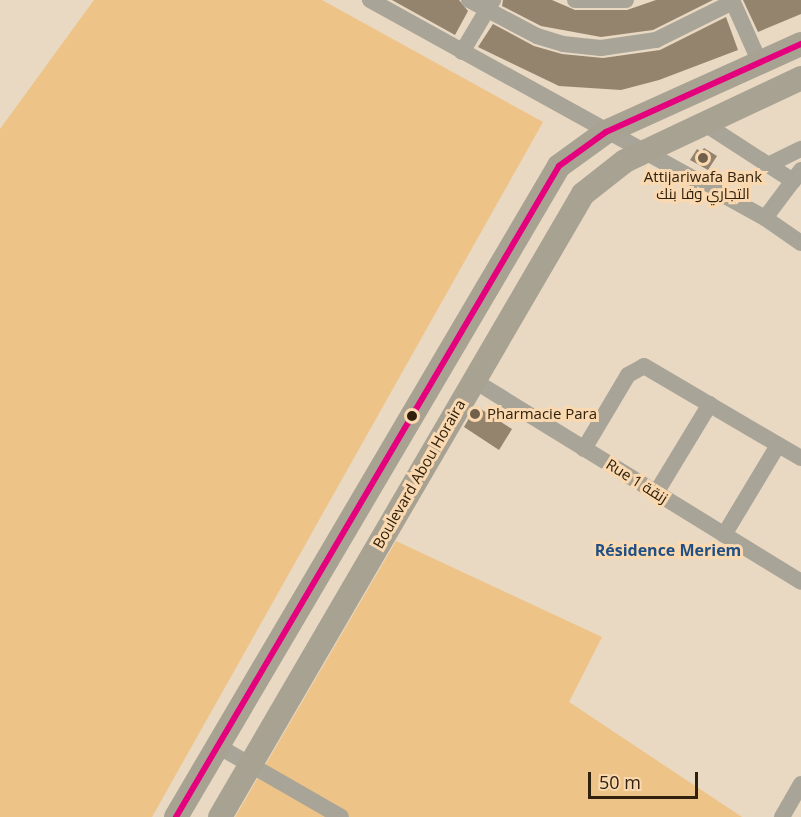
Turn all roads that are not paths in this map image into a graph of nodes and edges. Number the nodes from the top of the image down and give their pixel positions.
1 (370, 0) edge
2 (469, 0) edge
3 (575, 0) edge
4 (626, 0) edge
5 (732, 1) edge
6 (390, 5) edge
7 (489, 5) edge
8 (801, 44) edge
9 (462, 52) junction
10 (760, 63) junction
11 (801, 78) edge
12 (705, 124) junction
13 (606, 132) junction
14 (801, 149) edge
15 (642, 153) junction
16 (768, 165) junction
17 (797, 175) edge
18 (765, 218) junction
19 (801, 243) edge
20 (473, 380) junction
21 (710, 404) junction
22 (778, 445) junction
23 (584, 449) junction
24 (801, 458) edge
25 (656, 493) junction
26 (724, 535) junction
27 (799, 577) edge
28 (216, 745) junction
29 (250, 764) junction
30 (801, 784) edge
31 (176, 817) edge
32 (220, 817) edge
33 (341, 817) edge
34 (782, 817) edge

1 - 6 street
2 - 7 street
3 - 4 street
5 - 7 street
5 - 10 street
6 - 9 street
7 - 9 street
8 - 10 main road
9 - 13 street
10 - 13 main road
11 - 12 main road, Boulevard Abou Horaira
12 - 15 main road, Boulevard Abou Horaira
12 - 16 street
13 - 15 street
13 - 28 main road
14 - 16 street
15 - 18 street
15 - 20 main road, Boulevard Abou Horaira
16 - 17 street
17 - 18 street
18 - 19 street
20 - 23 street, Rue 1 زنقة
20 - 29 main road, Boulevard Abou Horaira
21 - 22 street
21 - 23 street
21 - 25 street
22 - 24 street
22 - 26 street
23 - 25 street, Rue 1 زنقة
25 - 26 street, Rue 1 زنقة
26 - 27 street, Rue 1 زنقة
28 - 29 street
28 - 31 main road
29 - 32 main road, Boulevard Abou Horaira
29 - 33 street
30 - 34 street

